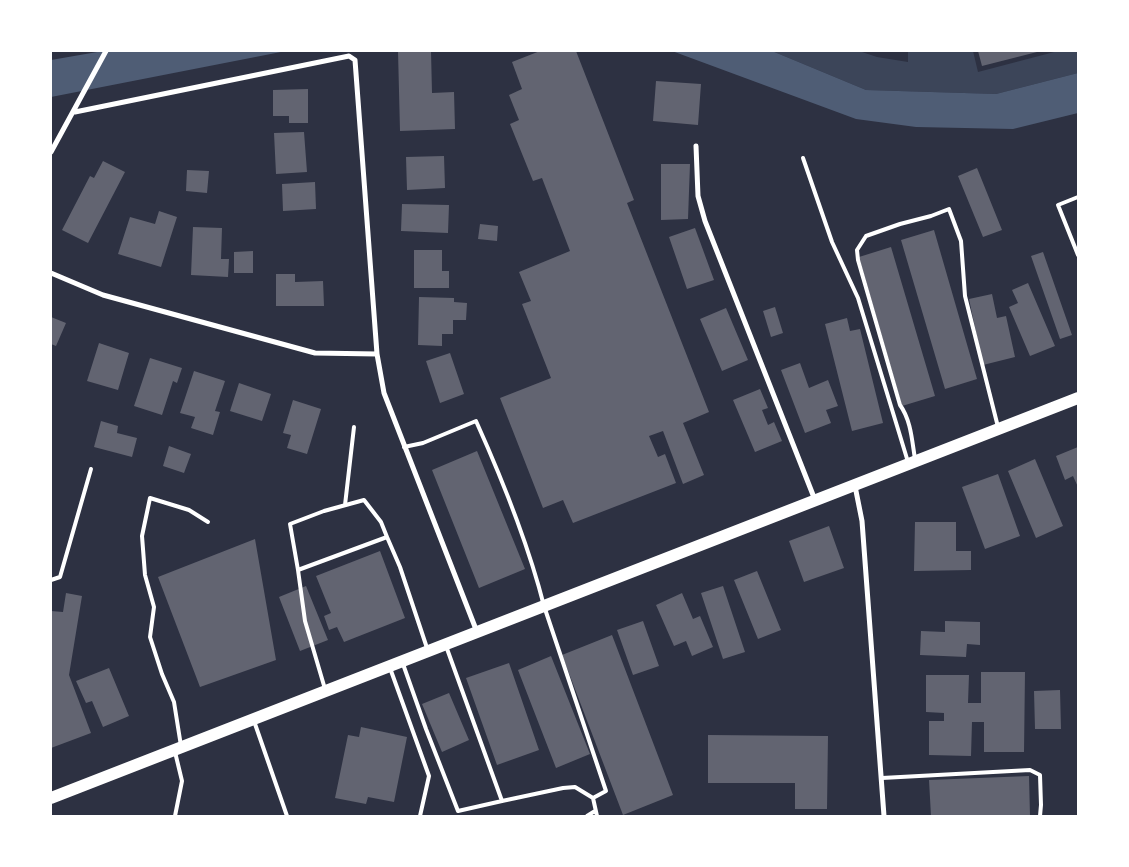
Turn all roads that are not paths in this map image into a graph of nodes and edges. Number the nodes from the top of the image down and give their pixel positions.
1 (106, 51) edge
2 (75, 112) junction
3 (696, 146) dead end
4 (51, 152) edge
5 (803, 158) dead end
6 (1078, 197) edge
7 (1078, 255) edge
8 (51, 274) edge
9 (377, 354) junction
10 (1078, 398) edge
11 (354, 427) dead end
12 (998, 429) junction
13 (404, 447) junction
14 (912, 463) junction
15 (91, 469) dead end
16 (855, 485) junction
17 (815, 500) junction
18 (345, 505) junction
19 (208, 522) dead end
20 (387, 537) junction
21 (298, 570) junction
22 (51, 580) edge
23 (544, 606) junction
24 (477, 632) junction
25 (445, 645) junction
26 (428, 651) junction
27 (402, 662) junction
28 (390, 666) junction
29 (326, 691) junction
30 (254, 719) junction
31 (177, 749) junction
32 (882, 778) junction
33 (51, 798) edge
34 (593, 798) junction
35 (502, 801) junction
36 (596, 813) edge
37 (175, 816) edge
38 (287, 816) edge
39 (420, 816) edge
40 (587, 816) edge
41 (884, 816) edge
42 (1040, 816) edge

1 - 2 street
2 - 4 street
2 - 9 street
3 - 17 street
5 - 14 lane
6 - 7 lane
8 - 9 street
9 - 13 street
10 - 12 main road
11 - 18 lane
12 - 14 main road
12 - 14 lane
13 - 23 lane
13 - 24 street
14 - 16 main road
15 - 22 lane
16 - 17 main road
16 - 32 street
17 - 23 main road
18 - 20 lane
18 - 21 lane
19 - 31 lane
20 - 21 lane
20 - 26 lane
21 - 29 lane
23 - 24 main road
23 - 34 lane
24 - 25 main road
25 - 26 main road
25 - 35 lane
26 - 27 main road
27 - 28 main road
27 - 35 lane
28 - 29 main road
28 - 39 lane
29 - 30 main road
30 - 31 main road
30 - 38 lane
31 - 33 main road
31 - 37 lane
32 - 41 street
32 - 42 lane
34 - 35 lane
34 - 36 lane
36 - 40 lane

